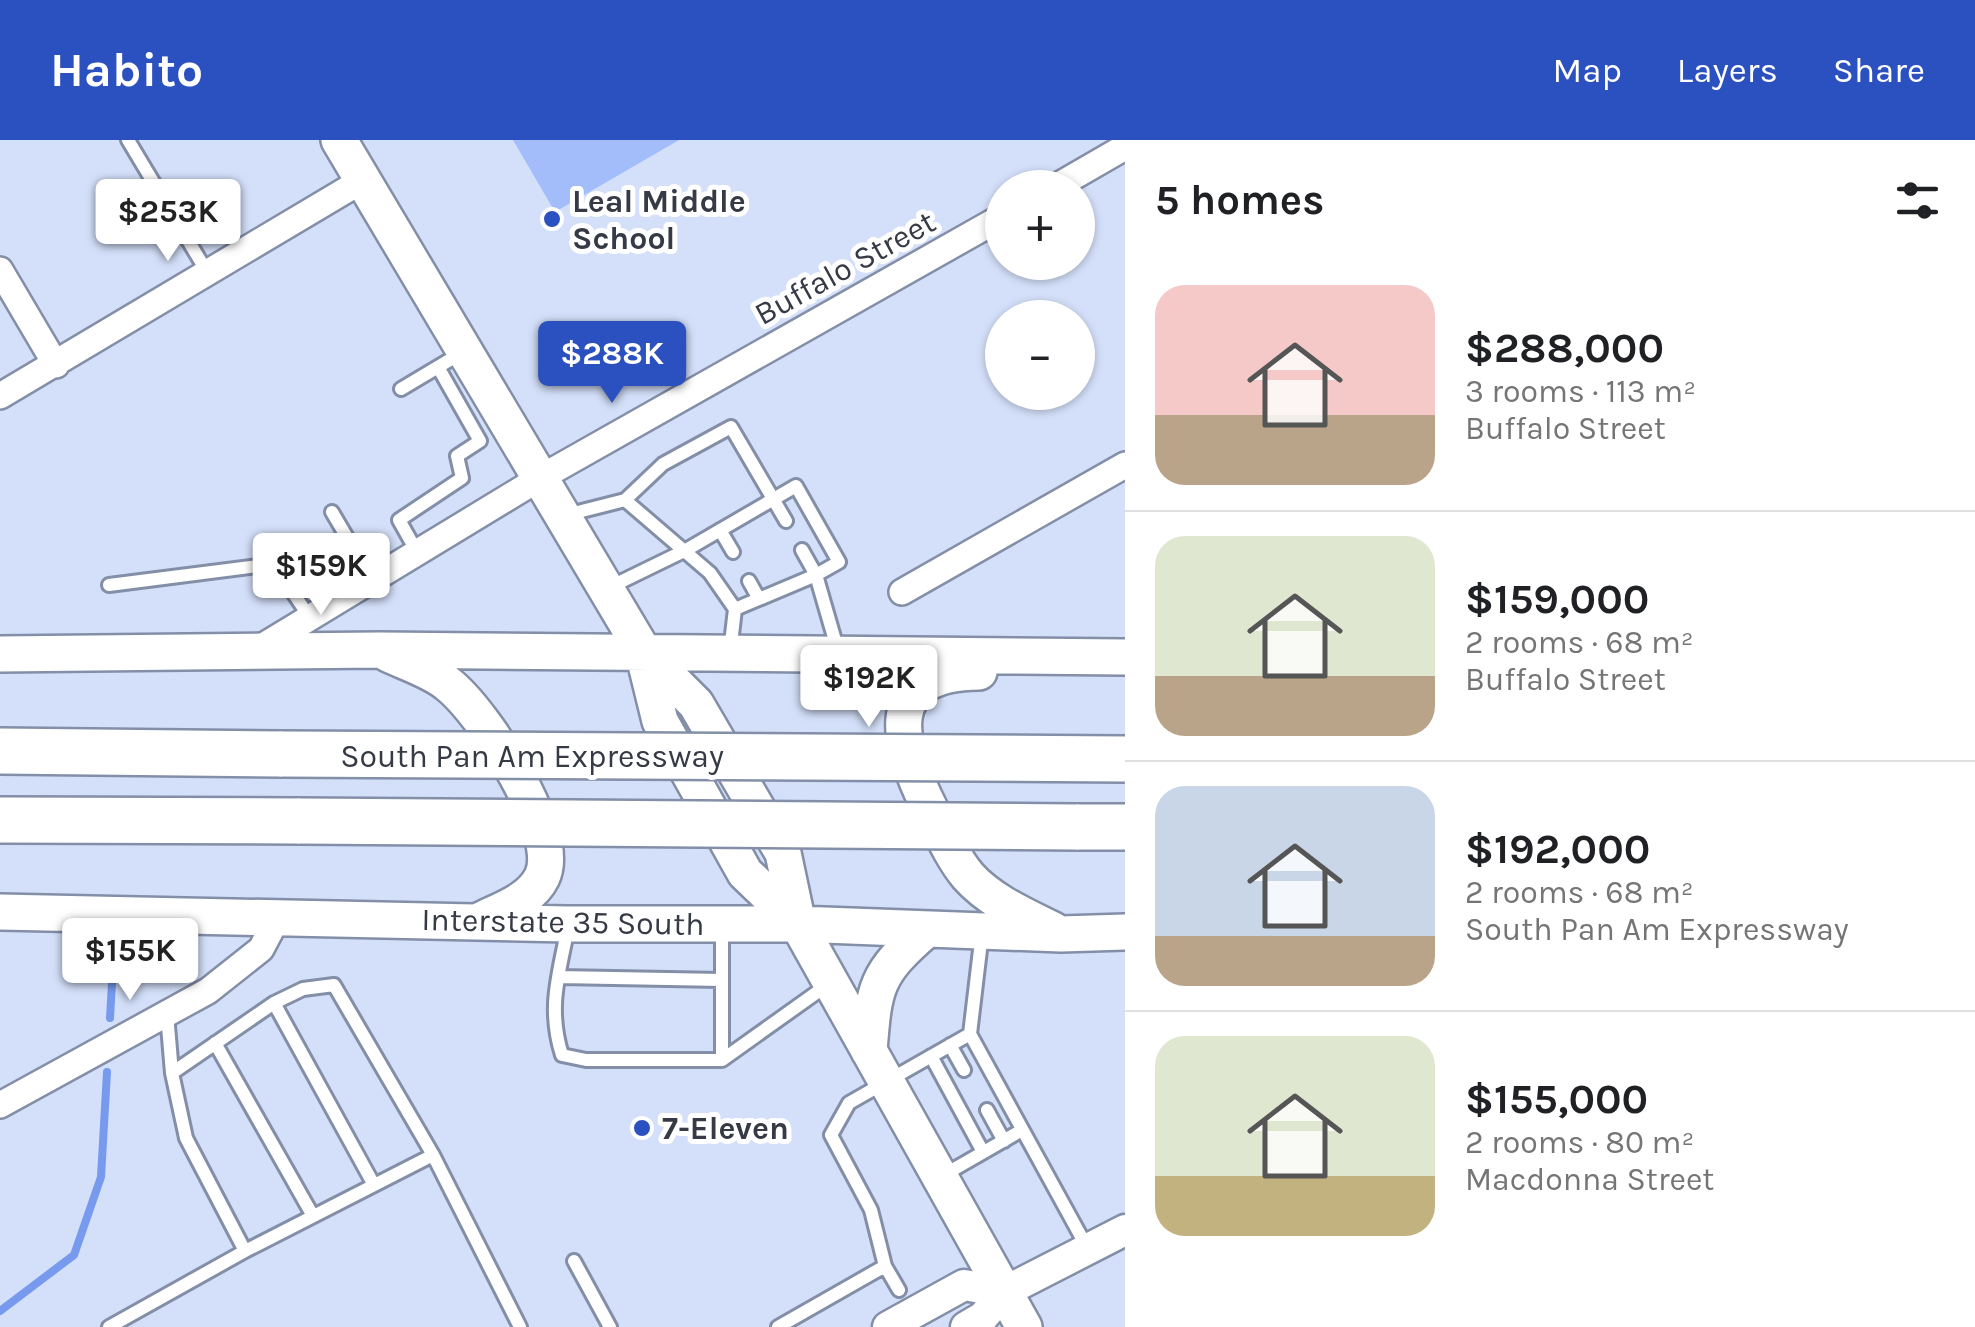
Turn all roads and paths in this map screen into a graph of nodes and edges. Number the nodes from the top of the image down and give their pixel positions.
1 (128, 140) edge
2 (339, 140) edge
3 (1125, 148) edge
4 (1086, 170) edge
5 (362, 180) junction
6 (985, 227) edge
7 (0, 270) edge
8 (207, 272) junction
9 (452, 359) junction
10 (56, 365) junction
11 (401, 389) dead end
12 (0, 396) edge
13 (494, 433) junction
14 (1125, 465) edge
15 (540, 478) junction
16 (773, 499) junction
17 (624, 500) junction
18 (332, 512) dead end
19 (563, 516) junction
20 (786, 521) dead end
21 (720, 530) junction
22 (686, 550) junction
23 (802, 550) dead end
24 (417, 552) junction
25 (733, 552) dead end
26 (816, 575) junction
27 (372, 580) junction
28 (749, 581) dead end
29 (109, 586) dead end
30 (606, 590) junction
31 (902, 592) dead end
32 (759, 599) junction
33 (735, 610) junction
34 (310, 618) junction
35 (380, 650) junction
36 (255, 651) junction
37 (643, 651) junction
38 (730, 652) junction
39 (838, 653) junction
40 (0, 654) edge
41 (1125, 657) edge
42 (1125, 670) edge
43 (0, 752) edge
44 (1125, 759) edge
45 (0, 820) edge
46 (1125, 827) edge
47 (0, 912) edge
48 (278, 916) junction
49 (476, 922) junction
50 (568, 924) junction
51 (722, 924) junction
52 (798, 924) junction
53 (926, 930) junction
54 (1125, 932) edge
55 (982, 933) junction
56 (1061, 934) junction
57 (558, 978) junction
58 (722, 980) junction
59 (830, 983) junction
60 (274, 1003) junction
61 (167, 1014) junction
62 (970, 1034) junction
63 (597, 1042) dead end
64 (634, 1042) dead end
65 (215, 1043) junction
66 (669, 1043) dead end
67 (950, 1045) junction
68 (931, 1056) junction
69 (596, 1060) junction
70 (633, 1060) junction
71 (669, 1060) junction
72 (722, 1060) junction
73 (877, 1066) junction
74 (964, 1070) dead end
75 (172, 1073) junction
76 (0, 1105) edge
77 (987, 1110) dead end
78 (1022, 1130) junction
79 (1004, 1141) junction
80 (983, 1152) junction
81 (433, 1156) junction
82 (940, 1177) junction
83 (374, 1186) junction
84 (313, 1216) junction
85 (1125, 1230) edge
86 (245, 1251) junction
87 (1089, 1251) junction
88 (574, 1261) dead end
89 (885, 1266) junction
90 (900, 1290) dead end
91 (1004, 1292) junction
92 (109, 1327) edge
93 (520, 1327) edge
94 (610, 1327) edge
95 (778, 1327) edge
96 (888, 1327) edge
97 (966, 1327) edge
98 (1024, 1327) edge

1 - 8 lane
2 - 5 main road
3 - 4 street
5 - 8 street
5 - 9 main road
6 - 15 street, Buffalo Street
7 - 10 street
8 - 10 street
9 - 11 lane
9 - 13 main road
10 - 12 street
13 - 15 main road
13 - 24 lane
14 - 31 street
15 - 19 main road
15 - 24 street, Buffalo Street
16 - 17 lane
16 - 20 lane
16 - 21 lane
16 - 26 lane
17 - 19 lane
17 - 22 lane
18 - 27 lane
19 - 30 main road
21 - 22 lane
21 - 25 lane
22 - 30 lane
22 - 33 lane
23 - 26 lane
24 - 27 street, Buffalo Street
26 - 32 lane
26 - 39 lane
27 - 34 street, Buffalo Street
28 - 32 lane
29 - 34 lane
30 - 37 main road
32 - 33 lane
33 - 38 lane
34 - 36 street, Buffalo Street
35 - 36 main road
35 - 37 main road
35 - 49 main road
36 - 40 main road
37 - 38 main road
37 - 52 main road
38 - 39 main road
39 - 41 main road
42 - 56 main road
43 - 44 highway, South Pan Am Expressway, bridge
45 - 46 highway, South Pan Am Expressway, bridge
47 - 48 main road, Interstate 35 South
48 - 49 main road, Interstate 35 South
48 - 61 street
49 - 50 main road, Interstate 35 South
50 - 51 main road, Interstate 35 South
50 - 57 lane
51 - 52 main road, Interstate 35 South
51 - 58 lane
52 - 53 main road, Interstate 35 South
52 - 59 main road
53 - 55 main road, Interstate 35 South
53 - 73 main road
54 - 56 main road, Interstate 35 South
55 - 56 main road, Interstate 35 South
55 - 62 lane
57 - 58 lane
57 - 69 lane
58 - 72 lane
59 - 72 lane
59 - 73 main road
60 - 65 lane
60 - 81 lane
60 - 83 lane
61 - 75 lane
61 - 76 street
62 - 67 lane
62 - 78 lane
63 - 69 lane
64 - 70 lane
65 - 75 lane
65 - 84 lane
66 - 71 lane
67 - 68 lane
67 - 74 lane
68 - 73 lane
68 - 80 lane
69 - 70 lane
70 - 71 lane
71 - 72 lane
73 - 82 main road
73 - 89 lane
75 - 86 lane
77 - 79 lane
78 - 79 lane
78 - 87 lane
79 - 80 lane
80 - 82 lane
81 - 83 lane
81 - 93 lane
82 - 91 main road
83 - 84 lane
84 - 86 lane
85 - 87 street
86 - 92 lane
87 - 91 street
88 - 94 lane
89 - 90 lane
89 - 95 lane
91 - 96 street
91 - 97 street
91 - 98 main road

